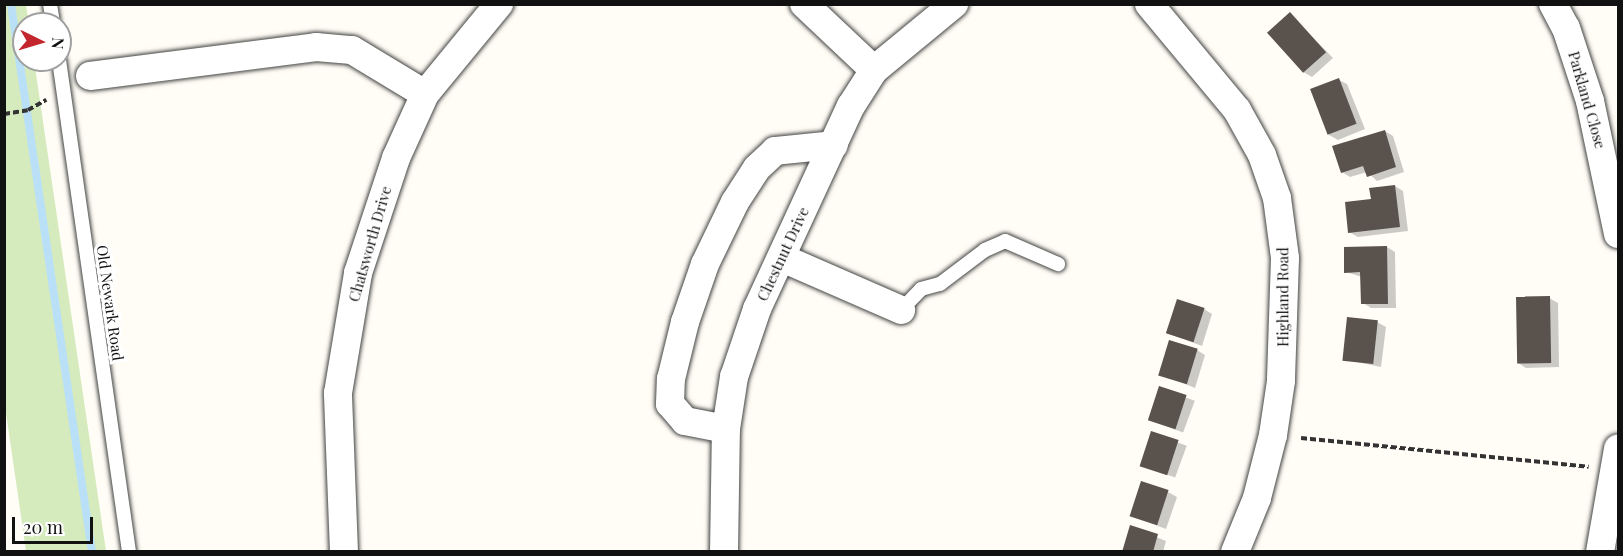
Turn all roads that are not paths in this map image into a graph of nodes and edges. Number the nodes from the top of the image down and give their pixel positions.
1 (499, 4) edge
2 (804, 4) edge
3 (954, 4) edge
4 (1149, 4) edge
5 (1553, 4) edge
6 (874, 69) junction
7 (60, 72) edge
8 (90, 76) dead end
9 (425, 94) junction
10 (834, 146) junction
11 (1618, 234) edge
12 (782, 258) junction
13 (1058, 264) dead end
14 (901, 310) joint
15 (726, 429) junction
16 (1617, 459) edge
17 (129, 552) edge
18 (344, 552) edge
19 (724, 552) edge
20 (1235, 552) edge
21 (1600, 552) edge

1 - 9 street, Chatsworth Drive
2 - 6 street
3 - 6 street, Chestnut Drive
4 - 20 street, Highland Road
5 - 11 street, Parkland Close
6 - 10 street, Chestnut Drive
7 - 17 lane, Old Newark Road
8 - 9 street
9 - 18 street, Chatsworth Drive
10 - 12 street, Chestnut Drive
10 - 15 street
12 - 14 street
12 - 15 street, Chestnut Drive
13 - 14 lane
15 - 19 street, Chestnut Drive
16 - 21 street

